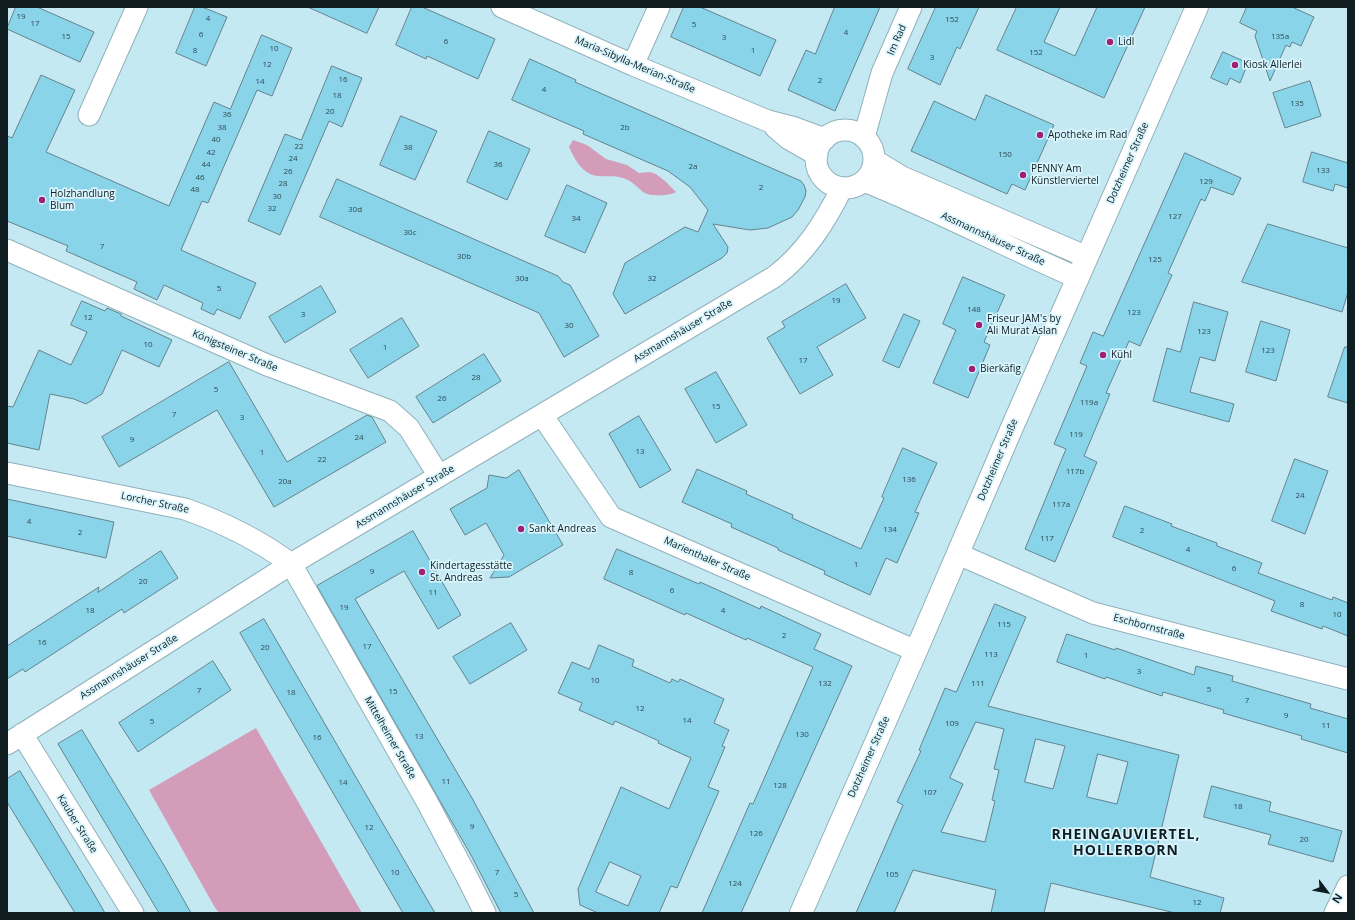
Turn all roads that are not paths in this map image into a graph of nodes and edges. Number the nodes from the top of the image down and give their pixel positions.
1 (137, 7) edge
2 (502, 7) edge
3 (659, 7) edge
4 (911, 7) edge
5 (1196, 7) edge
6 (633, 65) junction
7 (89, 115) dead end
8 (855, 133) junction
9 (821, 147) junction
10 (874, 160) junction
11 (864, 181) junction
12 (835, 185) junction
13 (7, 250) edge
14 (1087, 257) junction
15 (1078, 278) junction
16 (542, 415) junction
17 (7, 472) edge
18 (439, 476) junction
19 (958, 554) junction
20 (291, 564) junction
21 (916, 651) junction
22 (1348, 679) edge
23 (15, 739) edge
24 (1348, 886) edge
25 (133, 913) edge
26 (485, 913) edge
27 (801, 913) edge
28 (1335, 913) edge

1 - 7 street
2 - 6 street, Maria-Sibylla-Merian-Straße
3 - 6 street
4 - 8 street, Im Rad
5 - 14 main road, Dotzheimer Straße
6 - 9 street, Maria-Sibylla-Merian-Straße
8 - 9 street
8 - 10 street
9 - 12 street
10 - 11 street
10 - 14 street, Assmannshäuser Straße
11 - 12 street
11 - 15 street, Assmannshäuser Straße
12 - 16 street, Assmannshäuser Straße
13 - 18 street, Königsteiner Straße
14 - 15 main road, Dotzheimer Straße
15 - 19 main road, Dotzheimer Straße
16 - 18 street, Assmannshäuser Straße
16 - 21 street, Marienthaler Straße
17 - 20 street, Lorcher Straße
18 - 20 street, Assmannshäuser Straße
19 - 21 main road, Dotzheimer Straße
19 - 22 street, Eschbornstraße
20 - 23 street, Assmannshäuser Straße
20 - 26 street, Mittelheimer Straße
21 - 27 main road, Dotzheimer Straße
23 - 25 street, Kauber Straße
24 - 28 street

